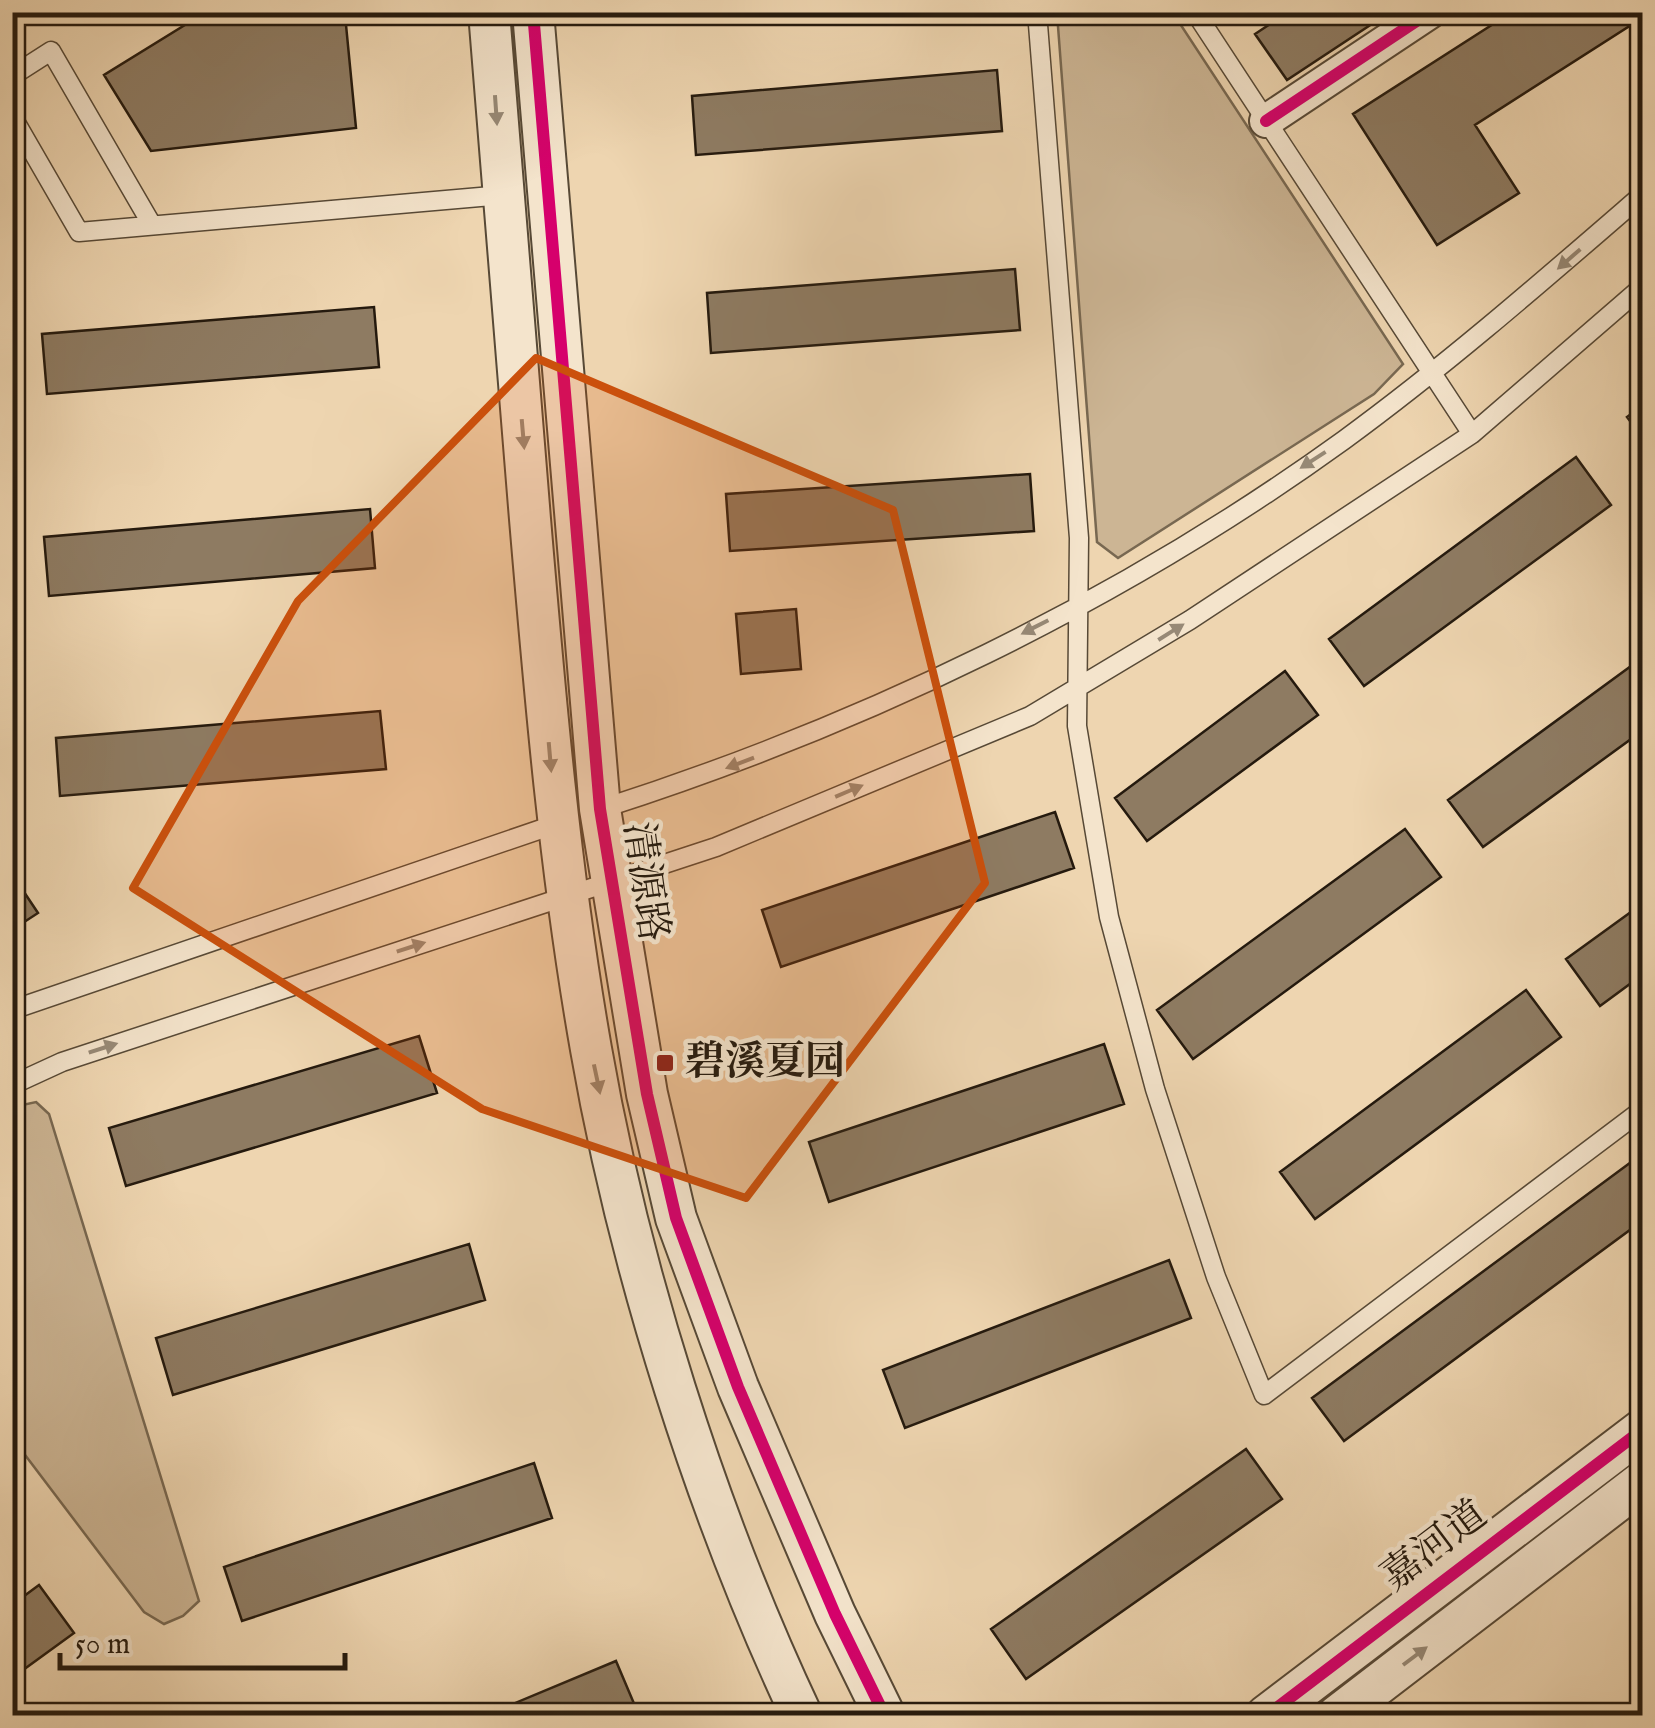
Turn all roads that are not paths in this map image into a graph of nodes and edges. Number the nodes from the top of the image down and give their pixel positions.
1 (489, 12) edge
2 (533, 12) edge
3 (1037, 12) edge
4 (1194, 12) edge
5 (1430, 12) edge
6 (12, 76) edge
7 (12, 116) edge
8 (1266, 121) junction
9 (503, 195) junction
10 (1642, 195) edge
11 (152, 225) junction
12 (1642, 287) edge
13 (1432, 373) junction
14 (1472, 434) junction
15 (1078, 606) junction
16 (1077, 689) junction
17 (600, 809) junction
18 (556, 824) junction
19 (611, 882) junction
20 (567, 896) junction
21 (12, 1010) edge
22 (12, 1085) edge
23 (1642, 1110) edge
24 (1642, 1430) edge
25 (1642, 1483) edge
26 (802, 1716) edge
27 (885, 1716) edge
28 (1266, 1716) edge
29 (1337, 1716) edge

1 -> 9 street, 清源路
2 - 17 street, 清源路
3 - 15 lane
4 - 8 lane
5 - 8 street
6 - 11 lane
7 - 11 lane
8 - 13 lane
9 - 11 lane
9 -> 18 street, 清源路
10 -> 13 lane
12 - 14 lane
13 - 14 lane
13 -> 15 lane
16 -> 14 lane
15 - 16 lane
15 -> 17 lane
19 -> 16 lane
16 - 23 lane
17 - 18 lane
17 - 19 street, 清源路
18 - 20 street, 清源路
18 - 21 lane
19 - 20 lane
19 - 27 street, 清源路
22 -> 20 lane
20 -> 26 street, 清源路
24 - 28 street, 嘉河道
29 -> 25 street, 嘉河道

